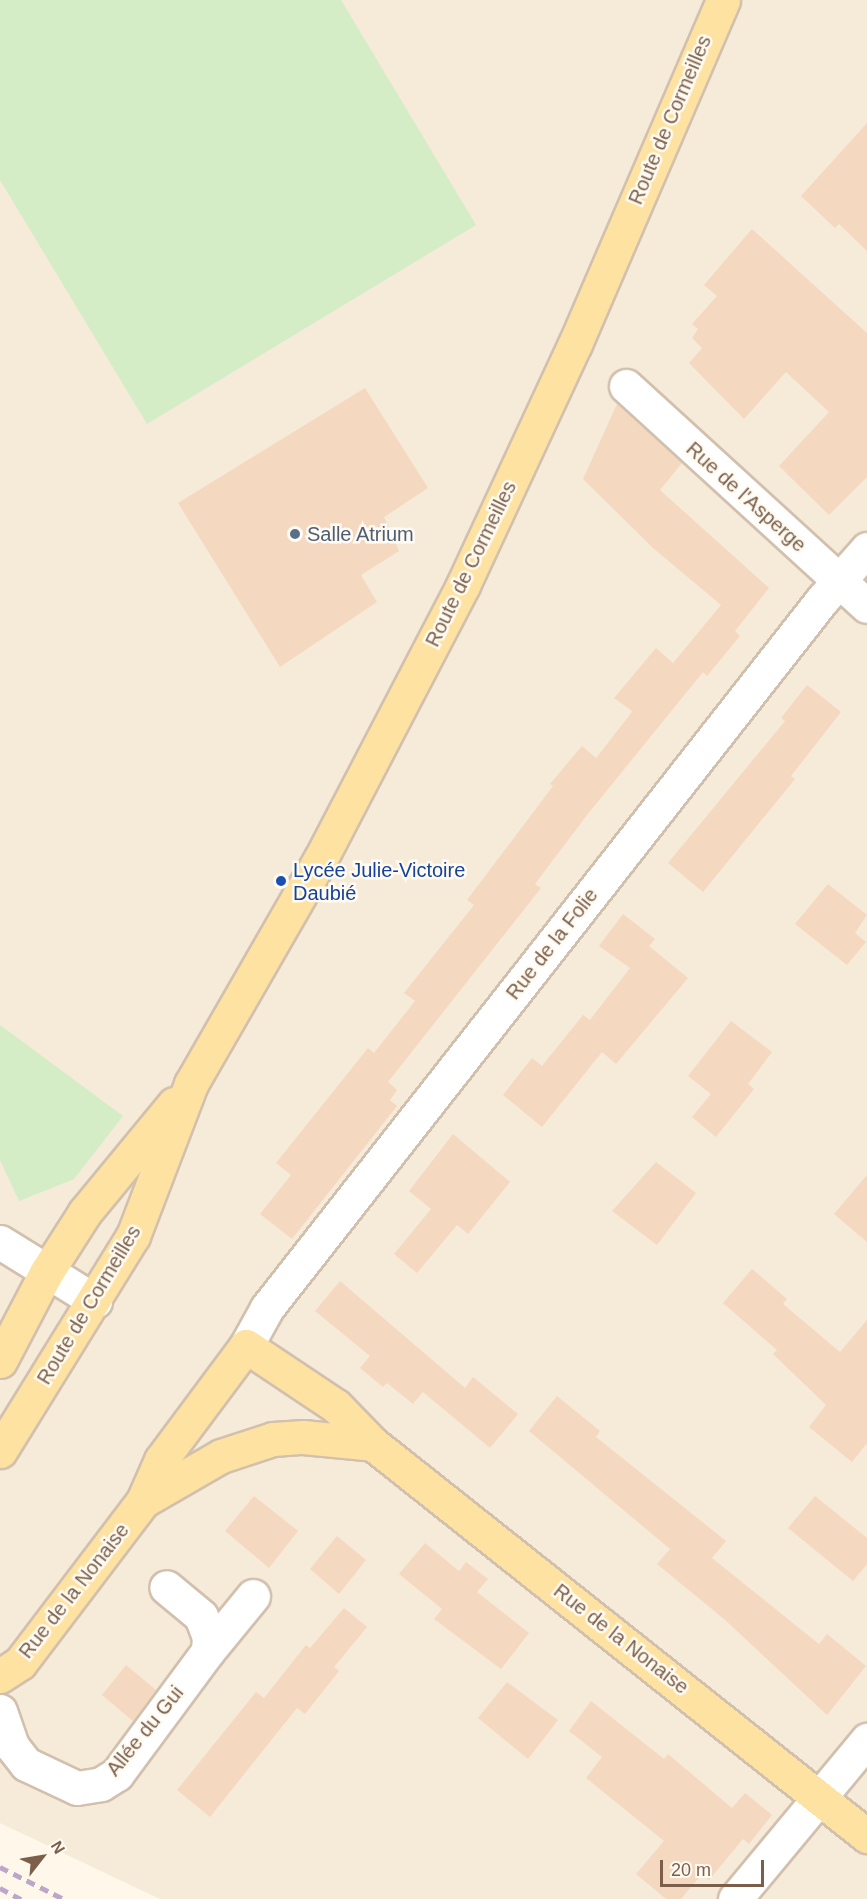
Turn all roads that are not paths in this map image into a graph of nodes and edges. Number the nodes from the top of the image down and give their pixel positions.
1 (717, 8) edge
2 (626, 386) dead end
3 (867, 549) edge
4 (839, 582) junction
5 (867, 606) edge
6 (191, 1084) junction
7 (0, 1242) edge
8 (46, 1274) junction
9 (95, 1301) junction
10 (246, 1346) junction
11 (0, 1362) edge
12 (373, 1444) junction
13 (0, 1452) edge
14 (144, 1501) junction
15 (166, 1587) dead end
16 (253, 1596) dead end
17 (208, 1651) junction
18 (0, 1676) edge
19 (0, 1711) edge
20 (867, 1740) edge
21 (822, 1799) junction
22 (867, 1836) edge
23 (735, 1899) edge

1 - 6 main road, Route de Cormeilles
2 - 4 street, Rue de l'Asperge
3 - 4 street, Rue de la Folie
4 - 5 street, Rue de l'Asperge
4 - 10 street, Rue de la Folie
6 - 8 main road, Route de Cormeilles
6 - 9 main road, Route de Cormeilles
7 - 8 street
8 - 9 street
8 - 11 main road, Route de Cormeilles
9 - 13 main road, Route de Cormeilles
10 - 12 main road, Rue de la Nonaise
10 - 14 main road, Rue de la Nonaise
12 - 14 main road, Rue de la Nonaise
12 - 21 main road, Rue de la Nonaise
14 - 18 main road, Rue de la Nonaise
15 - 17 street
16 - 17 street, Allée du Gui
17 - 19 street, Allée du Gui
20 - 21 street
21 - 22 main road, Rue de la Nonaise
21 - 23 street

